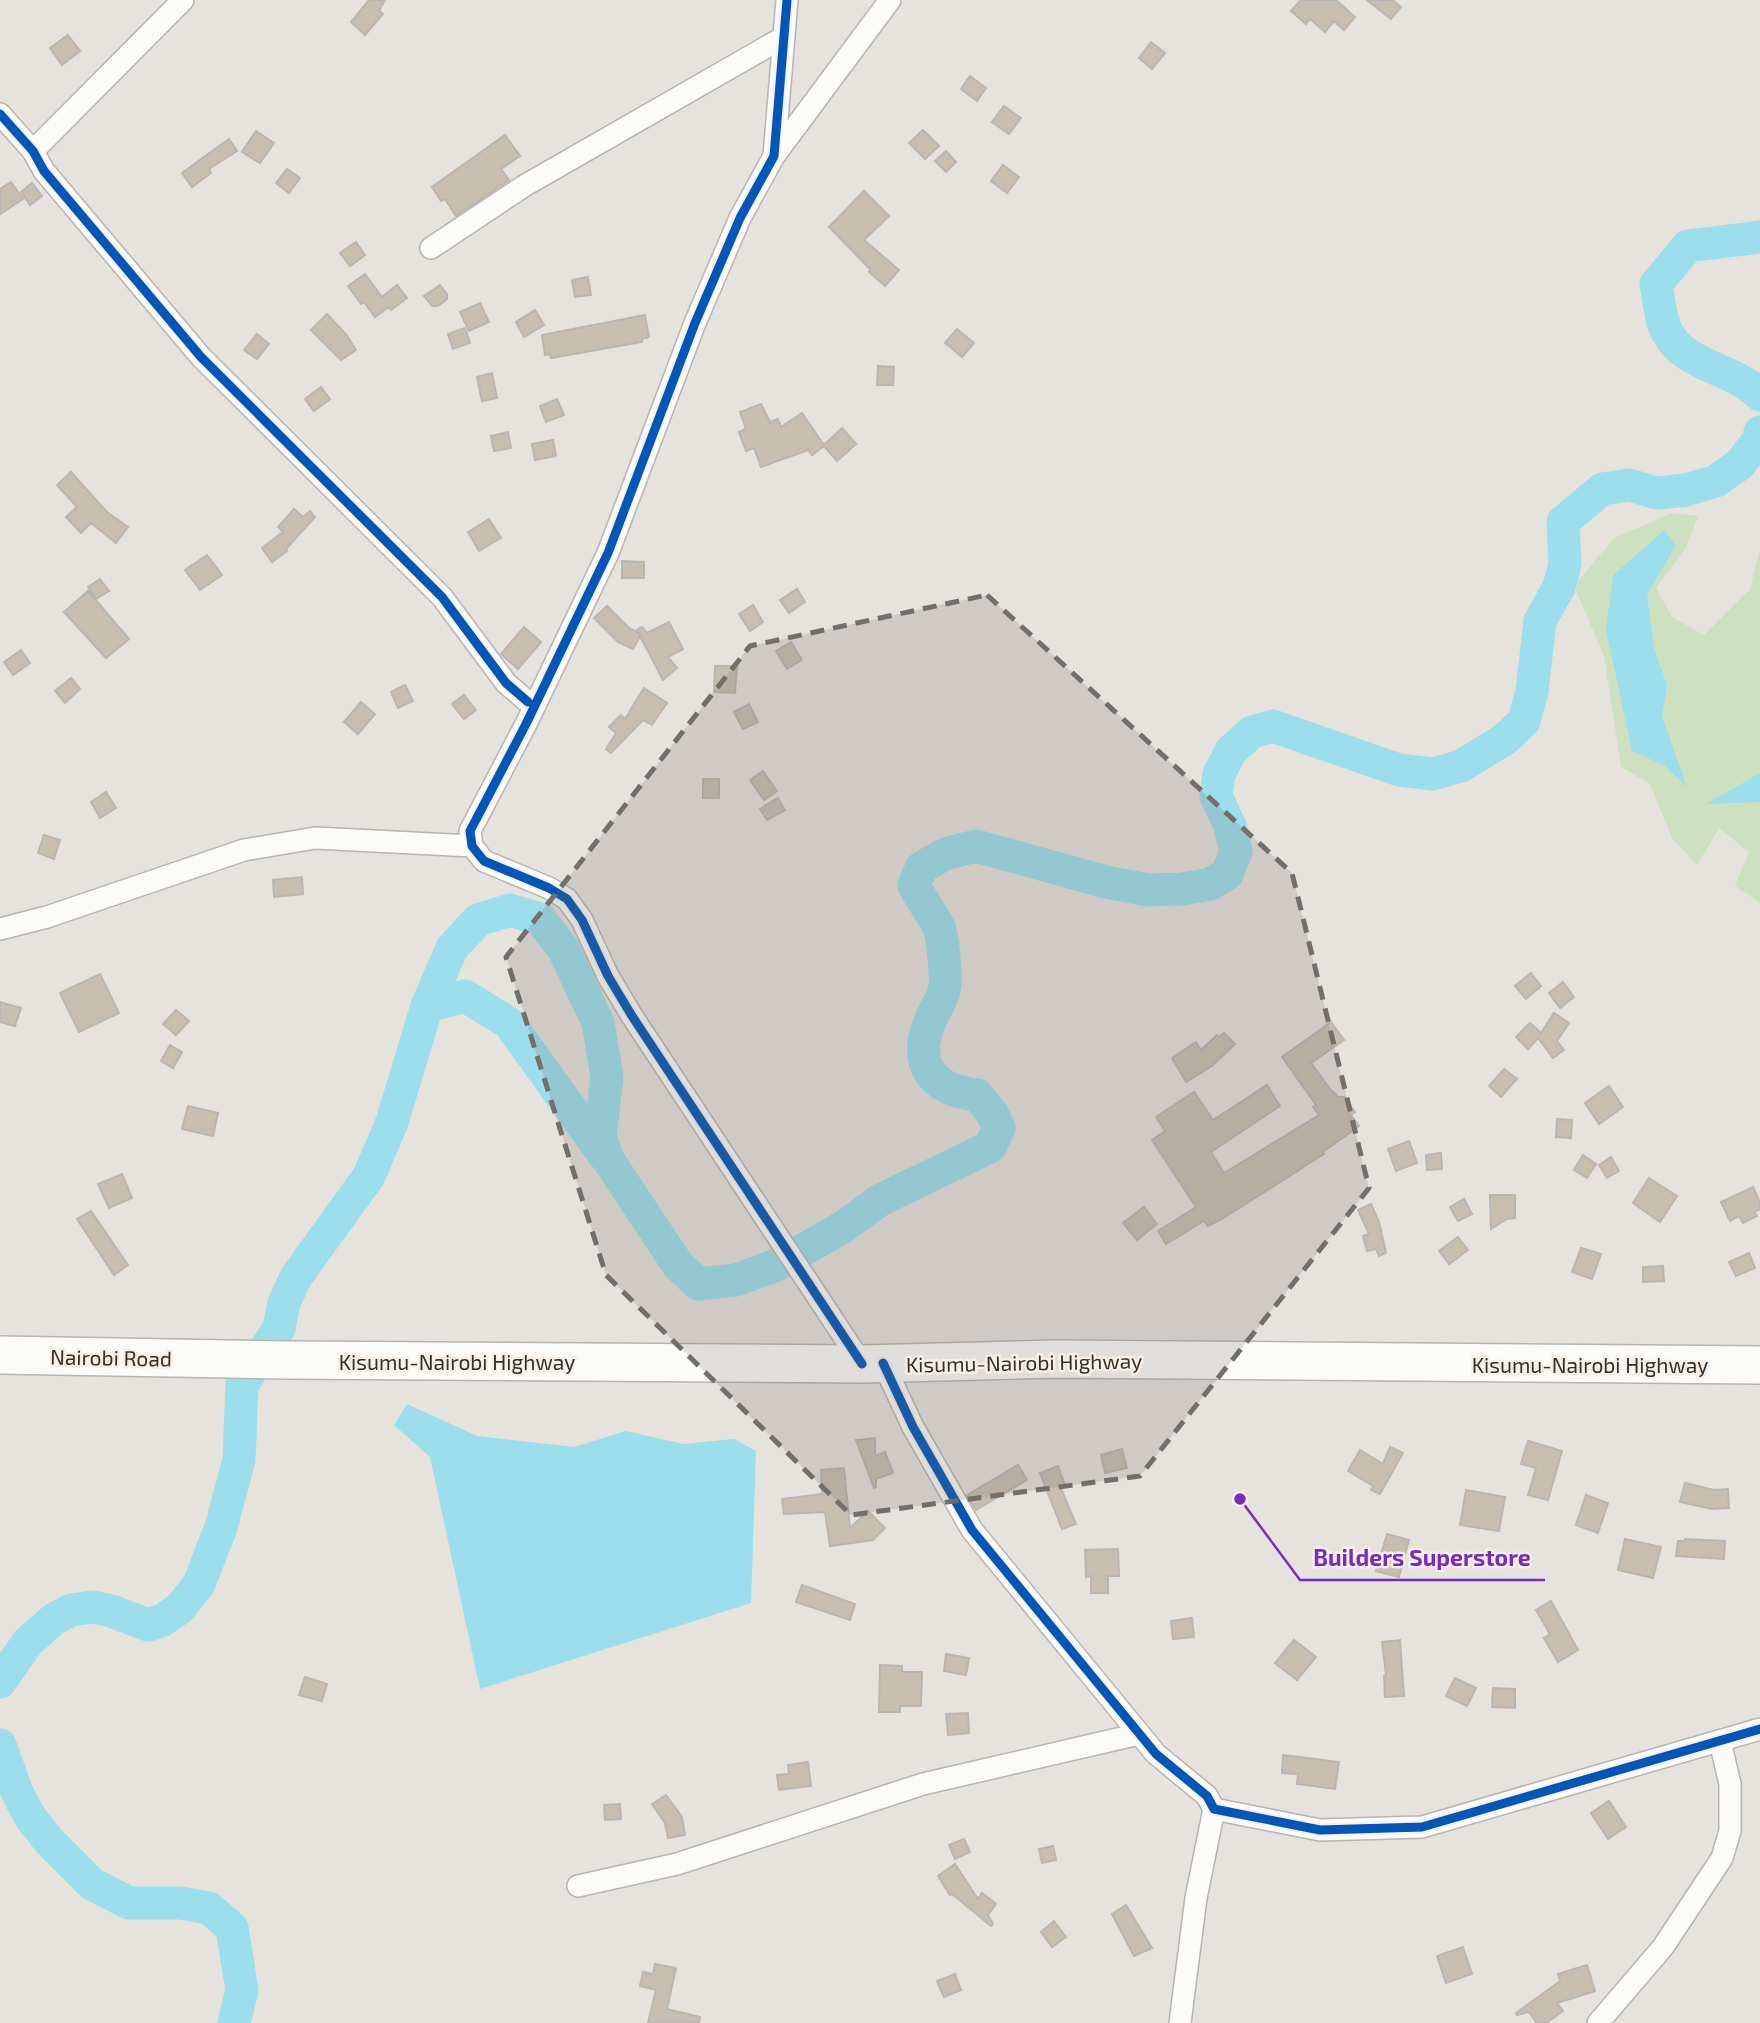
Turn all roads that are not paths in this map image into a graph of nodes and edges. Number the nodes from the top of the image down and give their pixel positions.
1 (183, 0) edge
2 (787, 0) edge
3 (890, 0) edge
4 (784, 37) junction
5 (0, 114) edge
6 (33, 151) junction
7 (774, 156) junction
8 (431, 248) dead end
9 (528, 702) dead end
10 (472, 846) junction
11 (0, 929) edge
12 (0, 1355) edge
13 (287, 1360) joint
14 (873, 1363) junction
15 (1760, 1365) edge
16 (1760, 1729) edge
17 (1139, 1734) junction
18 (1720, 1741) junction
19 (1214, 1809) junction
20 (578, 1886) dead end
21 (1180, 2023) edge
22 (1598, 2023) edge

1 - 6 street
2 - 4 street
3 - 7 street
4 - 7 street
4 - 8 street
5 - 6 street
6 - 9 street
7 - 10 street
10 - 11 street
10 - 14 street
12 - 13 highway, Nairobi Road
13 - 14 highway, Kisumu-Nairobi Highway
14 - 15 highway, Kisumu-Nairobi Highway
14 - 17 street
16 - 18 street
17 - 19 street
17 - 20 street
18 - 19 street
18 - 22 street
19 - 21 street

